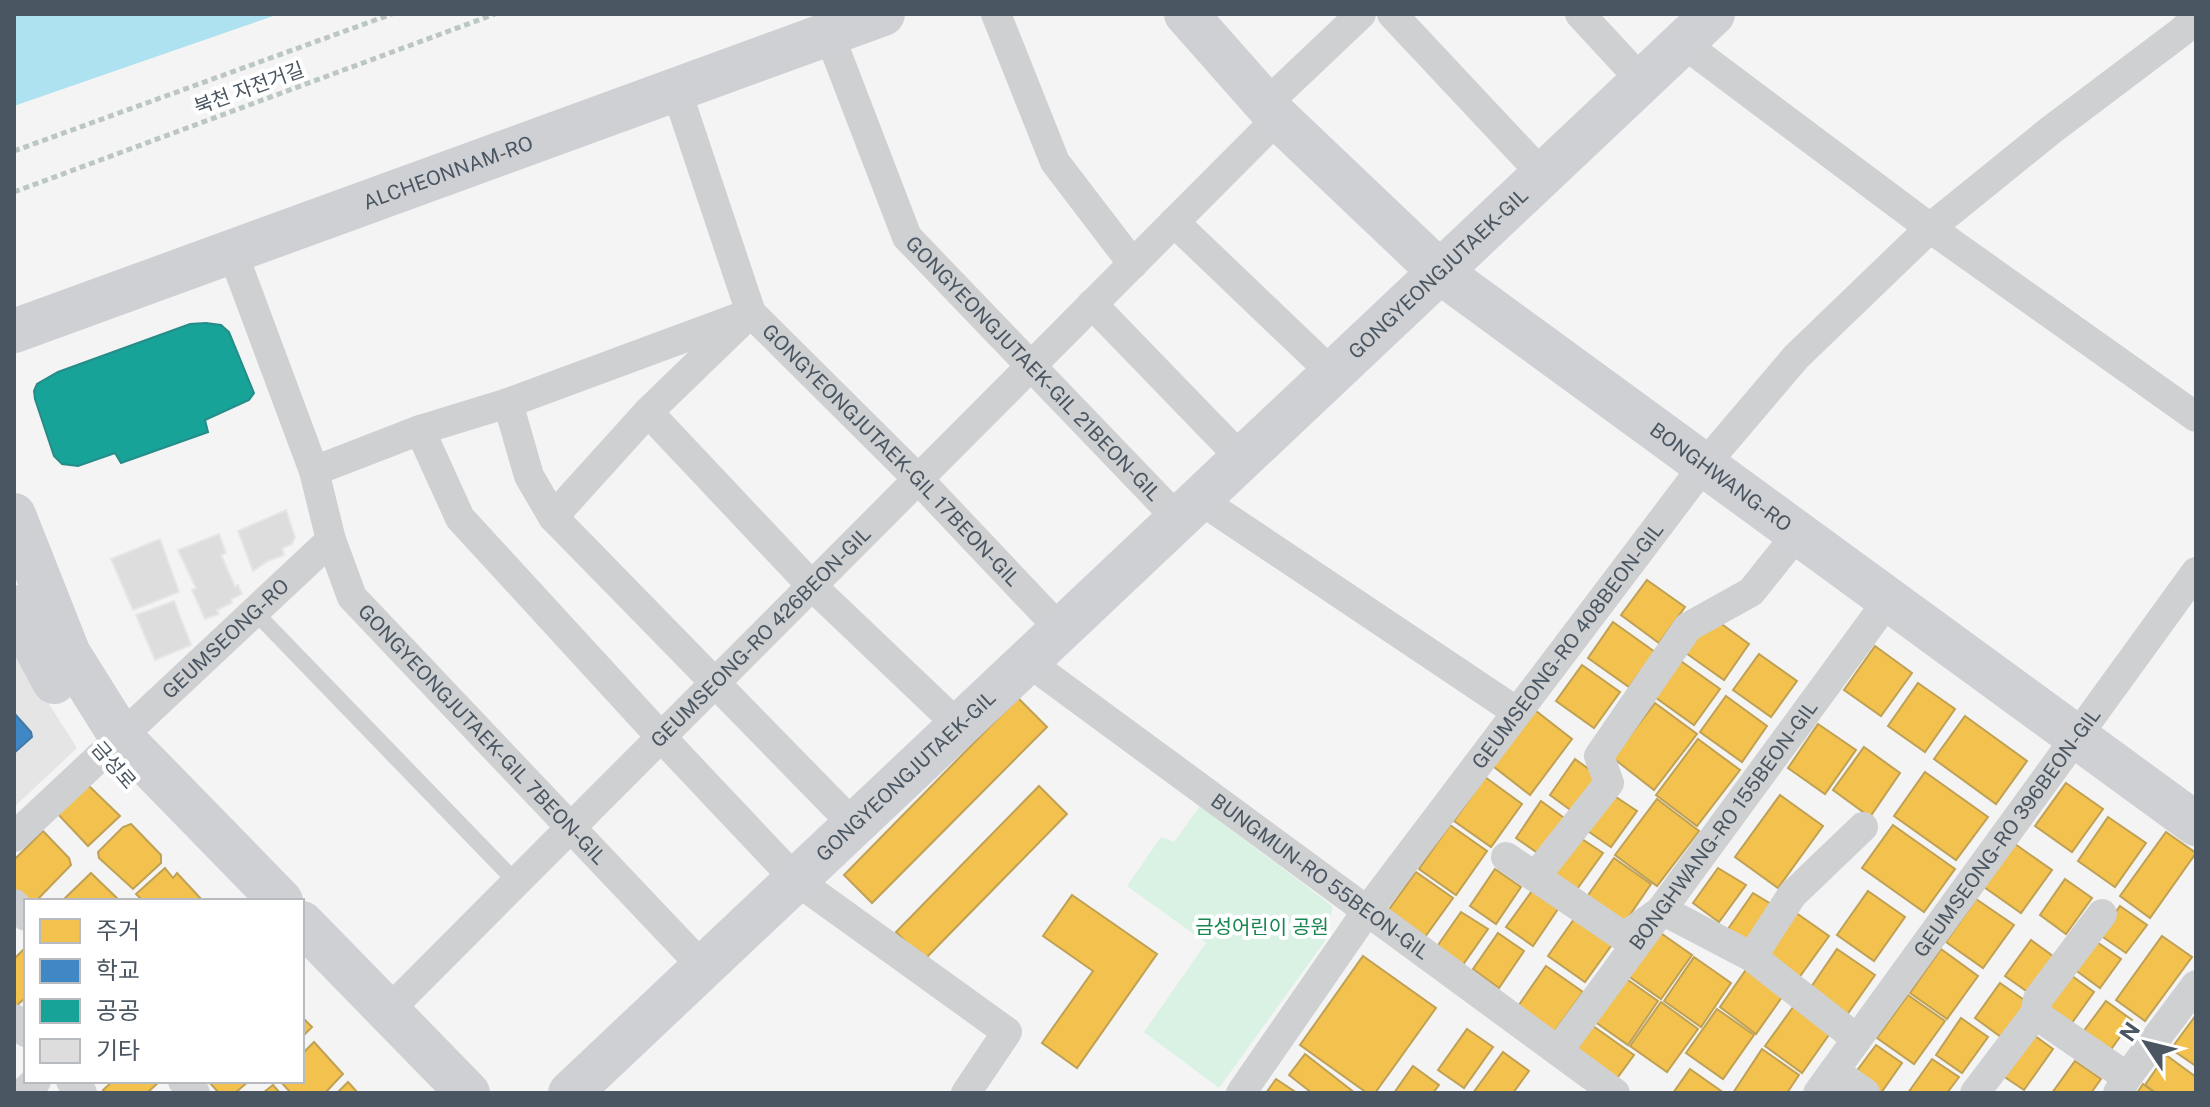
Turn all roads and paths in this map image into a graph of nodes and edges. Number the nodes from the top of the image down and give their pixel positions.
1 (392, 14) edge
2 (495, 14) edge
3 (883, 14) edge
4 (996, 14) edge
5 (1186, 14) edge
6 (1361, 14) edge
7 (1392, 14) edge
8 (1580, 14) edge
9 (2196, 18) edge
10 (1698, 28) edge
11 (829, 34) junction
12 (1642, 81) junction
13 (676, 89) junction
14 (1272, 111) junction
15 (14, 151) edge
16 (1543, 175) junction
17 (14, 192) edge
18 (1174, 222) junction
19 (1930, 228) junction
20 (232, 251) junction
21 (1133, 264) junction
22 (1440, 272) junction
23 (1092, 304) junction
24 (751, 313) junction
25 (14, 331) edge
26 (1032, 365) junction
27 (1332, 373) junction
28 (508, 403) junction
29 (648, 412) junction
30 (2196, 417) edge
31 (420, 430) junction
32 (1242, 459) junction
33 (1705, 464) junction
34 (314, 471) junction
35 (918, 479) junction
36 (1188, 509) junction
37 (14, 515) edge
38 (553, 517) junction
39 (1799, 532) junction
40 (331, 540) junction
41 (2196, 572) edge
42 (812, 586) junction
43 (24, 598) edge
44 (1889, 599) junction
45 (255, 612) junction
46 (1061, 630) junction
47 (1027, 661) junction
48 (714, 683) junction
49 (1517, 712) junction
50 (959, 726) junction
51 (2077, 736) junction
52 (661, 737) junction
53 (112, 746) junction
54 (2196, 824) edge
55 (854, 825) junction
56 (572, 827) junction
57 (1863, 827) dead end
58 (14, 837) edge
59 (1506, 857) dead end
60 (1535, 877) junction
61 (796, 880) junction
62 (516, 882) junction
63 (241, 899) edge
64 (279, 899) edge
65 (1662, 910) junction
66 (1367, 911) junction
67 (2102, 914) dead end
68 (304, 925) edge
69 (1752, 957) junction
70 (304, 963) edge
71 (703, 967) junction
72 (2196, 985) edge
73 (388, 1011) junction
74 (2035, 1014) junction
75 (1857, 1039) junction
76 (1558, 1051) junction
77 (1826, 1082) edge
78 (2123, 1085) edge
79 (430, 1093) edge
80 (468, 1093) edge
81 (570, 1093) edge
82 (966, 1093) edge
83 (1241, 1093) edge
84 (1615, 1093) edge
85 (1865, 1093) edge
86 (1975, 1093) edge

1 - 15 path
2 - 17 path, 북천 자전거길
3 - 11 street, ALCHEONNAM-RO
4 - 21 street
5 - 14 street, BONGHWANG-RO
6 - 14 street
7 - 16 street, GONGYEONGJUTAEK-GIL
8 - 12 street
9 - 19 street, GEUMSEONG-RO 408BEON-GIL
10 - 12 street, GONGYEONGJUTAEK-GIL
10 - 19 street
11 - 13 street, ALCHEONNAM-RO
11 - 26 street, GONGYEONGJUTAEK-GIL 21BEON-GIL
12 - 16 street, GONGYEONGJUTAEK-GIL
13 - 20 street, ALCHEONNAM-RO
13 - 24 street, GONGYEONGJUTAEK-GIL 17BEON-GIL
14 - 18 street, GEUMSEONG-RO 426BEON-GIL
14 - 22 street, BONGHWANG-RO
16 - 22 street, GONGYEONGJUTAEK-GIL
18 - 21 street, GEUMSEONG-RO 426BEON-GIL
18 - 27 street, GONGYEONGJUTAEK-GIL
19 - 30 street
19 - 33 street, GEUMSEONG-RO 408BEON-GIL
20 - 25 street, ALCHEONNAM-RO
20 - 34 street, GONGYEONGJUTAEK-GIL 7BEON-GIL
21 - 23 street, GEUMSEONG-RO 426BEON-GIL
22 - 27 street, GONGYEONGJUTAEK-GIL
22 - 33 street, BONGHWANG-RO
23 - 26 street, GEUMSEONG-RO 426BEON-GIL
23 - 32 street
24 - 28 street
24 - 29 street
24 - 35 street, GONGYEONGJUTAEK-GIL 17BEON-GIL
26 - 35 street, GEUMSEONG-RO 426BEON-GIL
26 - 36 street, GONGYEONGJUTAEK-GIL 21BEON-GIL
27 - 32 street, GONGYEONGJUTAEK-GIL
28 - 31 street
28 - 38 street
29 - 38 street
29 - 42 street
31 - 34 street
31 - 52 street
32 - 36 street, GONGYEONGJUTAEK-GIL
33 - 39 street, BONGHWANG-RO
33 - 49 street, GEUMSEONG-RO 408BEON-GIL
34 - 40 street, GONGYEONGJUTAEK-GIL 7BEON-GIL
35 - 42 street, GEUMSEONG-RO 426BEON-GIL
35 - 46 street, GONGYEONGJUTAEK-GIL 17BEON-GIL
36 - 46 street, GONGYEONGJUTAEK-GIL
36 - 49 street, GONGYEONGJUTAEK-GIL 21BEON-GIL
37 - 43 street
38 - 48 street
39 - 44 street, BONGHWANG-RO
39 - 60 street
40 - 45 street, GEUMSEONG-RO
40 - 56 street, GONGYEONGJUTAEK-GIL 7BEON-GIL
41 - 51 street, GEUMSEONG-RO 396BEON-GIL
42 - 48 street, GEUMSEONG-RO 426BEON-GIL
42 - 50 street
43 - 53 street
44 - 51 street, BONGHWANG-RO
44 - 65 street, BONGHWANG-RO 155BEON-GIL
45 - 53 street, GEUMSEONG-RO
45 - 62 lane
46 - 47 street, GONGYEONGJUTAEK-GIL
47 - 50 street, GONGYEONGJUTAEK-GIL
47 - 66 street, BUNGMUN-RO 55BEON-GIL
48 - 52 street, GEUMSEONG-RO 426BEON-GIL
48 - 55 street
49 - 66 street, GEUMSEONG-RO 408BEON-GIL
50 - 55 street, GONGYEONGJUTAEK-GIL
51 - 54 street, BONGHWANG-RO
51 - 75 street, GEUMSEONG-RO 396BEON-GIL
52 - 56 street, GEUMSEONG-RO 426BEON-GIL
52 - 61 street
53 - 58 street, GEUMSEONG-RO
53 - 63 street, 금성로
53 - 64 street
55 - 61 street, GONGYEONGJUTAEK-GIL
56 - 62 street, GEUMSEONG-RO 426BEON-GIL
56 - 71 street, GONGYEONGJUTAEK-GIL 7BEON-GIL
57 - 69 street
59 - 60 street
60 - 65 street
61 - 71 street, GONGYEONGJUTAEK-GIL
61 - 82 street
62 - 73 street, GEUMSEONG-RO 426BEON-GIL
65 - 69 street
65 - 76 street, BONGHWANG-RO 155BEON-GIL
66 - 76 street, BUNGMUN-RO 55BEON-GIL
66 - 83 street, GEUMSEONG-RO 408BEON-GIL
67 - 74 street
68 - 73 street
69 - 75 street
70 - 79 street
71 - 81 street, GONGYEONGJUTAEK-GIL
72 - 78 street
73 - 80 street
74 - 78 street
74 - 86 street
75 - 77 street, GEUMSEONG-RO 396BEON-GIL
76 - 84 street, BUNGMUN-RO 55BEON-GIL
77 - 85 street

